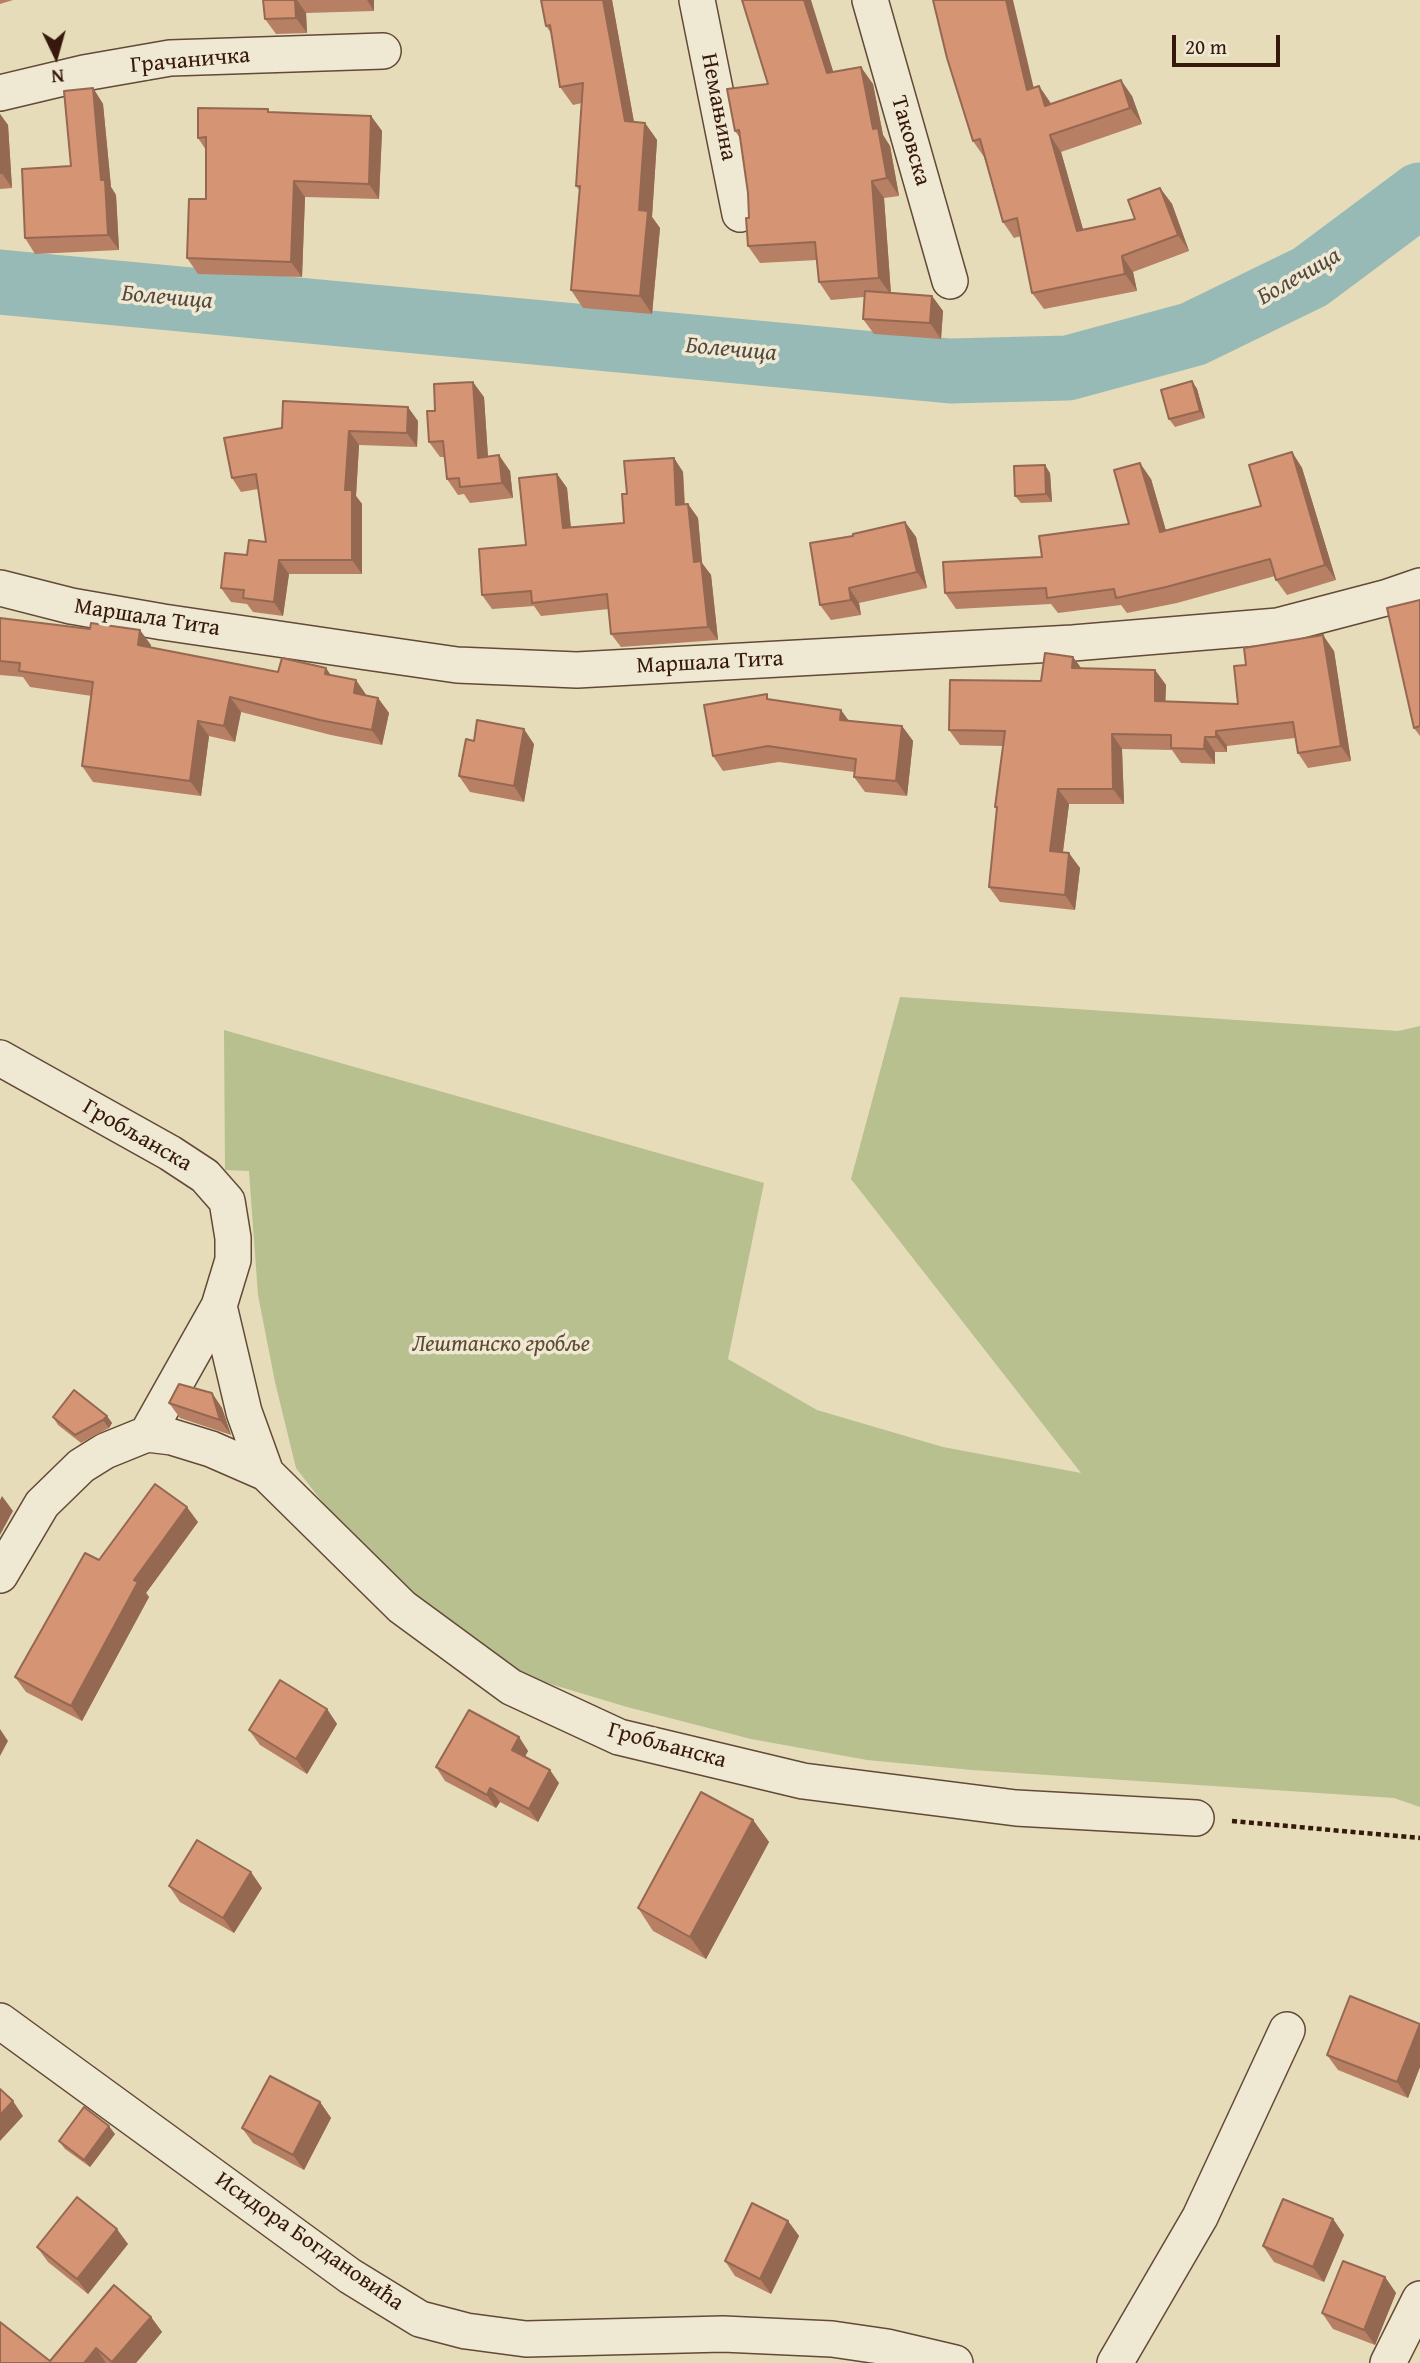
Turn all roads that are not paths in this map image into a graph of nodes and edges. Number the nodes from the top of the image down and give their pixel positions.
1 (697, 0) edge
2 (870, 0) edge
3 (383, 51) dead end
4 (0, 93) edge
5 (740, 214) dead end
6 (950, 281) dead end
7 (1420, 586) edge
8 (0, 588) edge
9 (0, 1058) edge
10 (219, 1306) junction
11 (147, 1434) junction
12 (266, 1473) junction
13 (0, 1574) edge
14 (1196, 1818) road end
15 (0, 2021) edge
16 (1287, 2031) dead end
17 (1420, 2299) edge
18 (511, 2350) edge
19 (955, 2363) edge
20 (1115, 2363) edge
21 (1388, 2363) edge

1 - 5 street, Немањина
2 - 6 street, Таковска
3 - 4 street, Грачаничка
7 - 8 street, Маршала Тита
9 - 10 street, Гробљанска
10 - 11 street, Гробљанска
10 - 12 street
11 - 12 street, Гробљанска
11 - 13 street
12 - 14 street, Гробљанска
15 - 18 street, Исидора Богдановића
16 - 20 street
17 - 21 street
18 - 19 street, Исидора Богдановића

